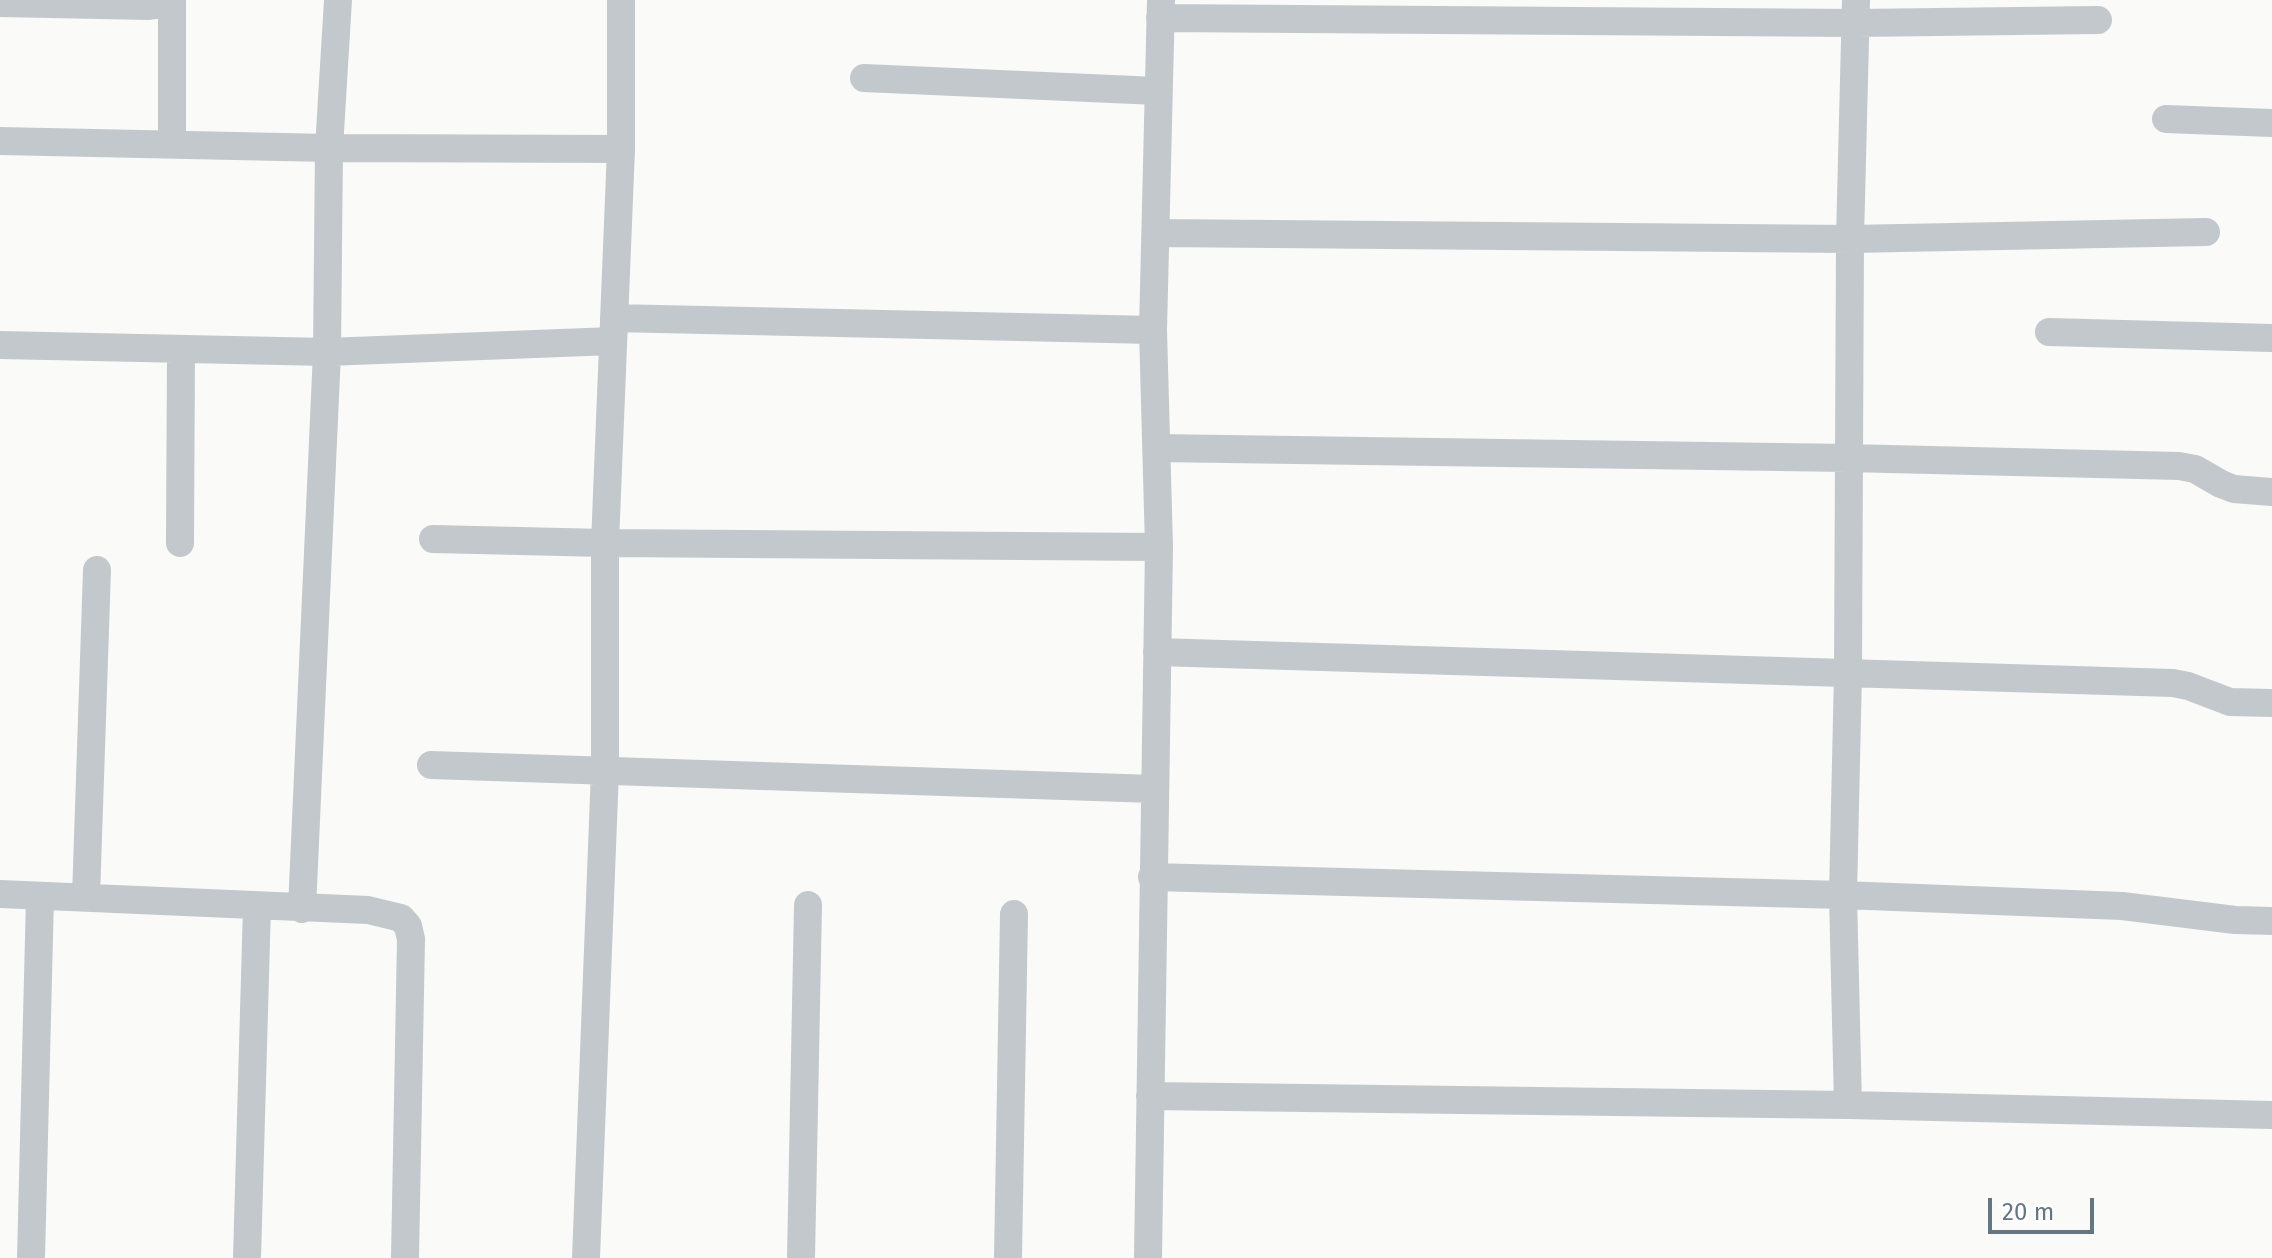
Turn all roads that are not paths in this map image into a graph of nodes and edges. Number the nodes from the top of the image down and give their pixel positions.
1 (171, 0) edge
2 (338, 0) edge
3 (621, 0) edge
4 (0, 3) edge
5 (1161, 9) edge
6 (1856, 12) edge
7 (2098, 20) dead end
8 (864, 78) dead end
9 (1157, 91) junction
10 (2166, 119) dead end
11 (2272, 123) edge
12 (0, 141) edge
13 (172, 144) junction
14 (329, 148) junction
15 (621, 149) junction
16 (2206, 232) dead end
17 (1157, 233) junction
18 (1850, 239) junction
19 (614, 330) junction
20 (1153, 330) junction
21 (2049, 332) dead end
22 (2272, 338) edge
23 (0, 345) edge
24 (181, 350) junction
25 (327, 352) junction
26 (1157, 448) junction
27 (1848, 458) junction
28 (2272, 492) edge
29 (433, 539) dead end
30 (180, 543) dead end
31 (605, 543) junction
32 (1159, 547) junction
33 (97, 570) dead end
34 (1157, 652) junction
35 (1848, 673) junction
36 (2272, 703) edge
37 (431, 765) dead end
38 (605, 770) junction
39 (1154, 789) junction
40 (1152, 877) junction
41 (0, 894) edge
42 (1843, 895) junction
43 (40, 897) junction
44 (86, 897) junction
45 (808, 905) dead end
46 (257, 906) junction
47 (302, 909) junction
48 (1014, 914) dead end
49 (2272, 921) edge
50 (1150, 1096) junction
51 (1848, 1105) junction
52 (2272, 1115) edge
53 (31, 1258) edge
54 (247, 1258) edge
55 (405, 1258) edge
56 (586, 1258) edge
57 (801, 1258) edge
58 (1008, 1258) edge
59 (1148, 1258) edge

1 - 4 street
1 - 13 street
2 - 14 street
3 - 15 street
5 - 6 street
5 - 9 street
6 - 7 street
6 - 18 street
8 - 9 street
9 - 17 street
10 - 11 street
12 - 13 street
13 - 14 street
14 - 15 street
14 - 25 street
15 - 19 street
16 - 18 street
17 - 18 street
17 - 20 street
18 - 27 street
19 - 20 street
19 - 25 street
19 - 31 street
20 - 26 street
21 - 22 street
23 - 24 street
24 - 25 street
24 - 30 street
25 - 47 street
26 - 27 street
26 - 32 street
27 - 28 street
27 - 35 street
29 - 31 street
31 - 32 street
31 - 38 street
32 - 34 street
33 - 44 street
34 - 35 street
34 - 39 street
35 - 36 street
35 - 42 street
37 - 38 street
38 - 39 street
38 - 56 street
39 - 40 street
40 - 42 street
40 - 50 street
41 - 43 street
42 - 49 street
42 - 51 street
43 - 44 street
43 - 53 street
44 - 46 street
45 - 57 street
46 - 47 street
46 - 54 street
47 - 55 street
48 - 58 street
50 - 51 street
50 - 59 street
51 - 52 street

